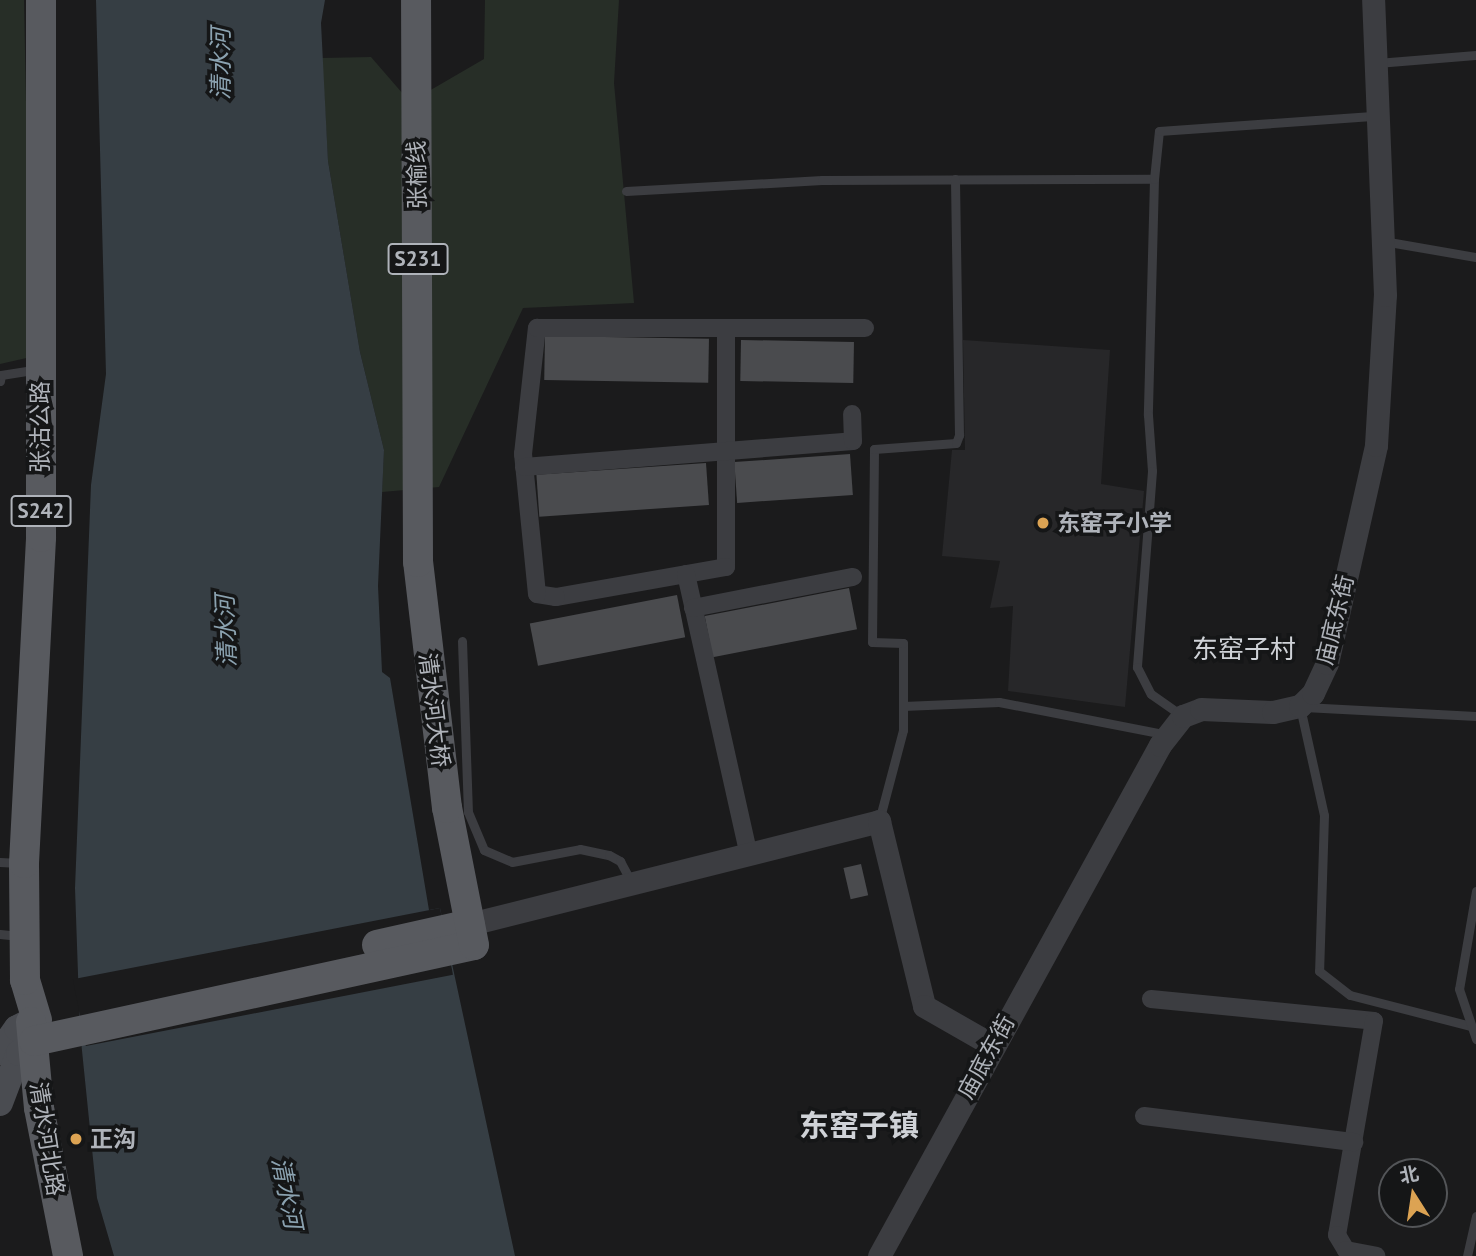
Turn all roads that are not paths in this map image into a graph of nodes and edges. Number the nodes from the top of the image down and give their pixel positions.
1 (41, 0) edge
2 (416, 0) edge
3 (1373, 0) edge
4 (1476, 55) edge
5 (1374, 63) junction
6 (1375, 116) junction
7 (955, 179) junction
8 (1154, 179) junction
9 (626, 191) dead end
10 (1381, 240) junction
11 (1476, 257) edge
12 (865, 327) dead end
13 (726, 328) junction
14 (40, 368) junction
15 (0, 381) edge
16 (852, 414) dead end
17 (726, 452) junction
18 (524, 467) junction
19 (418, 519) joint
20 (686, 574) junction
21 (853, 577) dead end
22 (693, 608) junction
23 (462, 640) dead end
24 (903, 706) junction
25 (1300, 706) junction
26 (1183, 716) junction
27 (1476, 716) edge
28 (1168, 735) junction
29 (879, 821) junction
30 (748, 851) junction
31 (12, 863) edge
32 (631, 882) junction
33 (1476, 891) edge
34 (460, 930) junction
35 (12, 935) edge
36 (1151, 999) dead end
37 (1471, 1026) junction
38 (39, 1027) junction
39 (1476, 1039) edge
40 (992, 1045) junction
41 (0, 1052) edge
42 (0, 1103) edge
43 (1144, 1116) dead end
44 (1354, 1142) junction
45 (1476, 1216) edge
46 (68, 1256) edge
47 (82, 1256) edge
48 (879, 1256) edge
49 (1376, 1256) edge
50 (1467, 1256) edge

1 - 14 main road, 张沽公路 / S242
2 - 19 main road, 张榆线 / S231
3 - 5 street, 庙底东街
4 - 5 lane
5 - 6 street, 庙底东街
6 - 8 lane
6 - 10 street, 庙底东街
7 - 8 lane
7 - 9 lane
7 - 24 lane
8 - 26 lane
10 - 11 lane
10 - 25 street, 庙底东街
12 - 13 street
13 - 17 street
13 - 18 street
14 - 15 lane
14 - 31 main road, 张沽公路 / S242
16 - 17 street
17 - 18 street
17 - 20 street
18 - 20 street
19 - 34 main road, 清水河大桥 / S231
20 - 22 street
21 - 22 street
22 - 30 street
23 - 32 lane
24 - 28 lane
24 - 29 lane
25 - 26 street
25 - 27 lane
25 - 37 lane
26 - 28 street, 庙底东街
28 - 40 street, 庙底东街
29 - 30 street
29 - 40 street
30 - 32 street
31 - 35 main road, 张沽公路 / S242
32 - 34 street
33 - 37 lane
34 - 38 main road
35 - 38 main road, 张沽公路 / S242
36 - 44 street
37 - 39 lane
38 - 41 main road
38 - 42 main road
38 - 46 main road, 清水河北路
38 - 47 main road, 清水河北路
40 - 48 street, 庙底东街
43 - 44 street
44 - 49 street
45 - 50 lane

